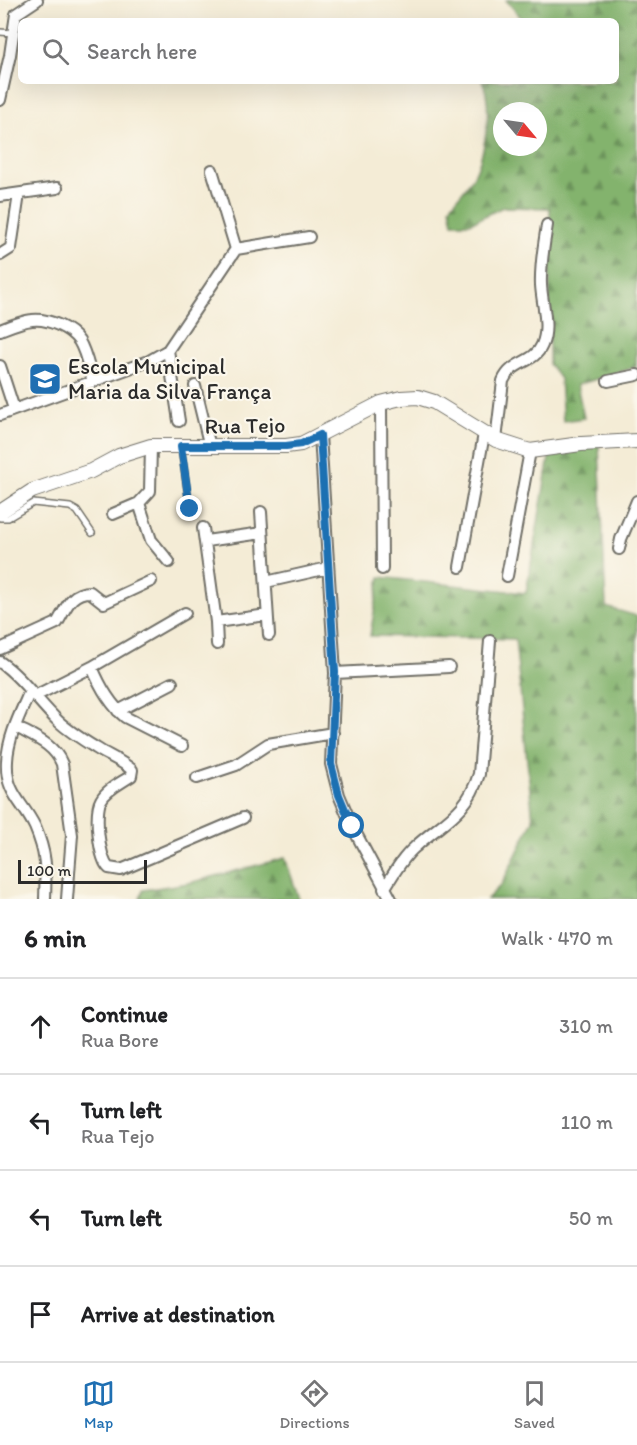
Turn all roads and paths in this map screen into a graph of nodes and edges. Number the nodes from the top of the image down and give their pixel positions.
1 (37, 0) edge
2 (0, 32) edge
3 (14, 33) junction
4 (0, 100) edge
5 (212, 170) dead end
6 (57, 189) dead end
7 (19, 194) junction
8 (0, 196) edge
9 (547, 225) dead end
10 (309, 237) dead end
11 (236, 249) junction
12 (0, 255) edge
13 (0, 330) edge
14 (168, 350) junction
15 (0, 366) edge
16 (637, 375) edge
17 (608, 381) dead end
18 (93, 382) junction
19 (195, 386) dead end
20 (381, 403) junction
21 (14, 409) junction
22 (0, 415) edge
23 (179, 421) dead end
24 (320, 435) junction
25 (490, 437) junction
26 (637, 441) edge
27 (151, 446) junction
28 (181, 446) junction
29 (210, 447) junction
30 (530, 451) junction
31 (637, 501) edge
32 (140, 503) junction
33 (190, 509) dead end
34 (0, 512) edge
35 (261, 512) dead end
36 (113, 514) dead end
37 (0, 518) edge
38 (203, 528) dead end
39 (92, 532) dead end
40 (262, 533) junction
41 (206, 541) junction
42 (619, 549) dead end
43 (169, 562) dead end
44 (460, 567) dead end
45 (328, 568) junction
46 (382, 569) dead end
47 (507, 576) dead end
48 (151, 580) dead end
49 (266, 582) junction
50 (185, 613) dead end
51 (267, 615) junction
52 (216, 622) junction
53 (269, 635) dead end
54 (490, 641) dead end
55 (217, 644) dead end
56 (0, 649) edge
57 (0, 662) edge
58 (92, 667) junction
59 (449, 667) dead end
60 (335, 672) junction
61 (172, 683) dead end
62 (32, 693) junction
63 (118, 711) junction
64 (16, 727) junction
65 (333, 733) junction
66 (182, 746) dead end
67 (197, 778) dead end
68 (243, 818) dead end
69 (384, 889) junction
70 (45, 899) edge
71 (67, 899) edge
72 (391, 899) edge

1 - 3 street
2 - 3 lane
3 - 4 street
5 - 11 street
6 - 7 street
7 - 8 street
7 - 12 street
9 - 25 street
10 - 11 street
11 - 14 street
13 - 18 street
14 - 18 street
14 - 23 street
15 - 21 street
16 - 17 street
18 - 21 street
19 - 29 street
20 - 24 street, Rua Tejo
20 - 25 street, Rua Tejo
20 - 46 street
21 - 22 street
24 - 29 street, Rua Tejo
24 - 45 street
25 - 30 street, Rua Tejo
25 - 44 street
26 - 30 street, Rua Tejo
27 - 28 street, Rua Tejo
27 - 32 street
27 - 34 street, Rua Tejo
28 - 29 street, Rua Tejo
28 - 33 lane
30 - 47 street
31 - 42 street
32 - 36 street
32 - 43 street
35 - 40 street
37 - 39 lane
38 - 41 street
40 - 41 street
40 - 49 street
41 - 52 street
45 - 49 street
45 - 60 street
48 - 56 street
49 - 51 street
50 - 58 street
51 - 52 street
51 - 53 street
52 - 55 street
54 - 69 street
57 - 62 street
58 - 62 street
58 - 63 street
59 - 60 street
60 - 65 street
61 - 63 street
62 - 64 street
62 - 68 street
63 - 66 street
64 - 70 street
64 - 71 street
65 - 67 street
65 - 69 street
69 - 72 street

